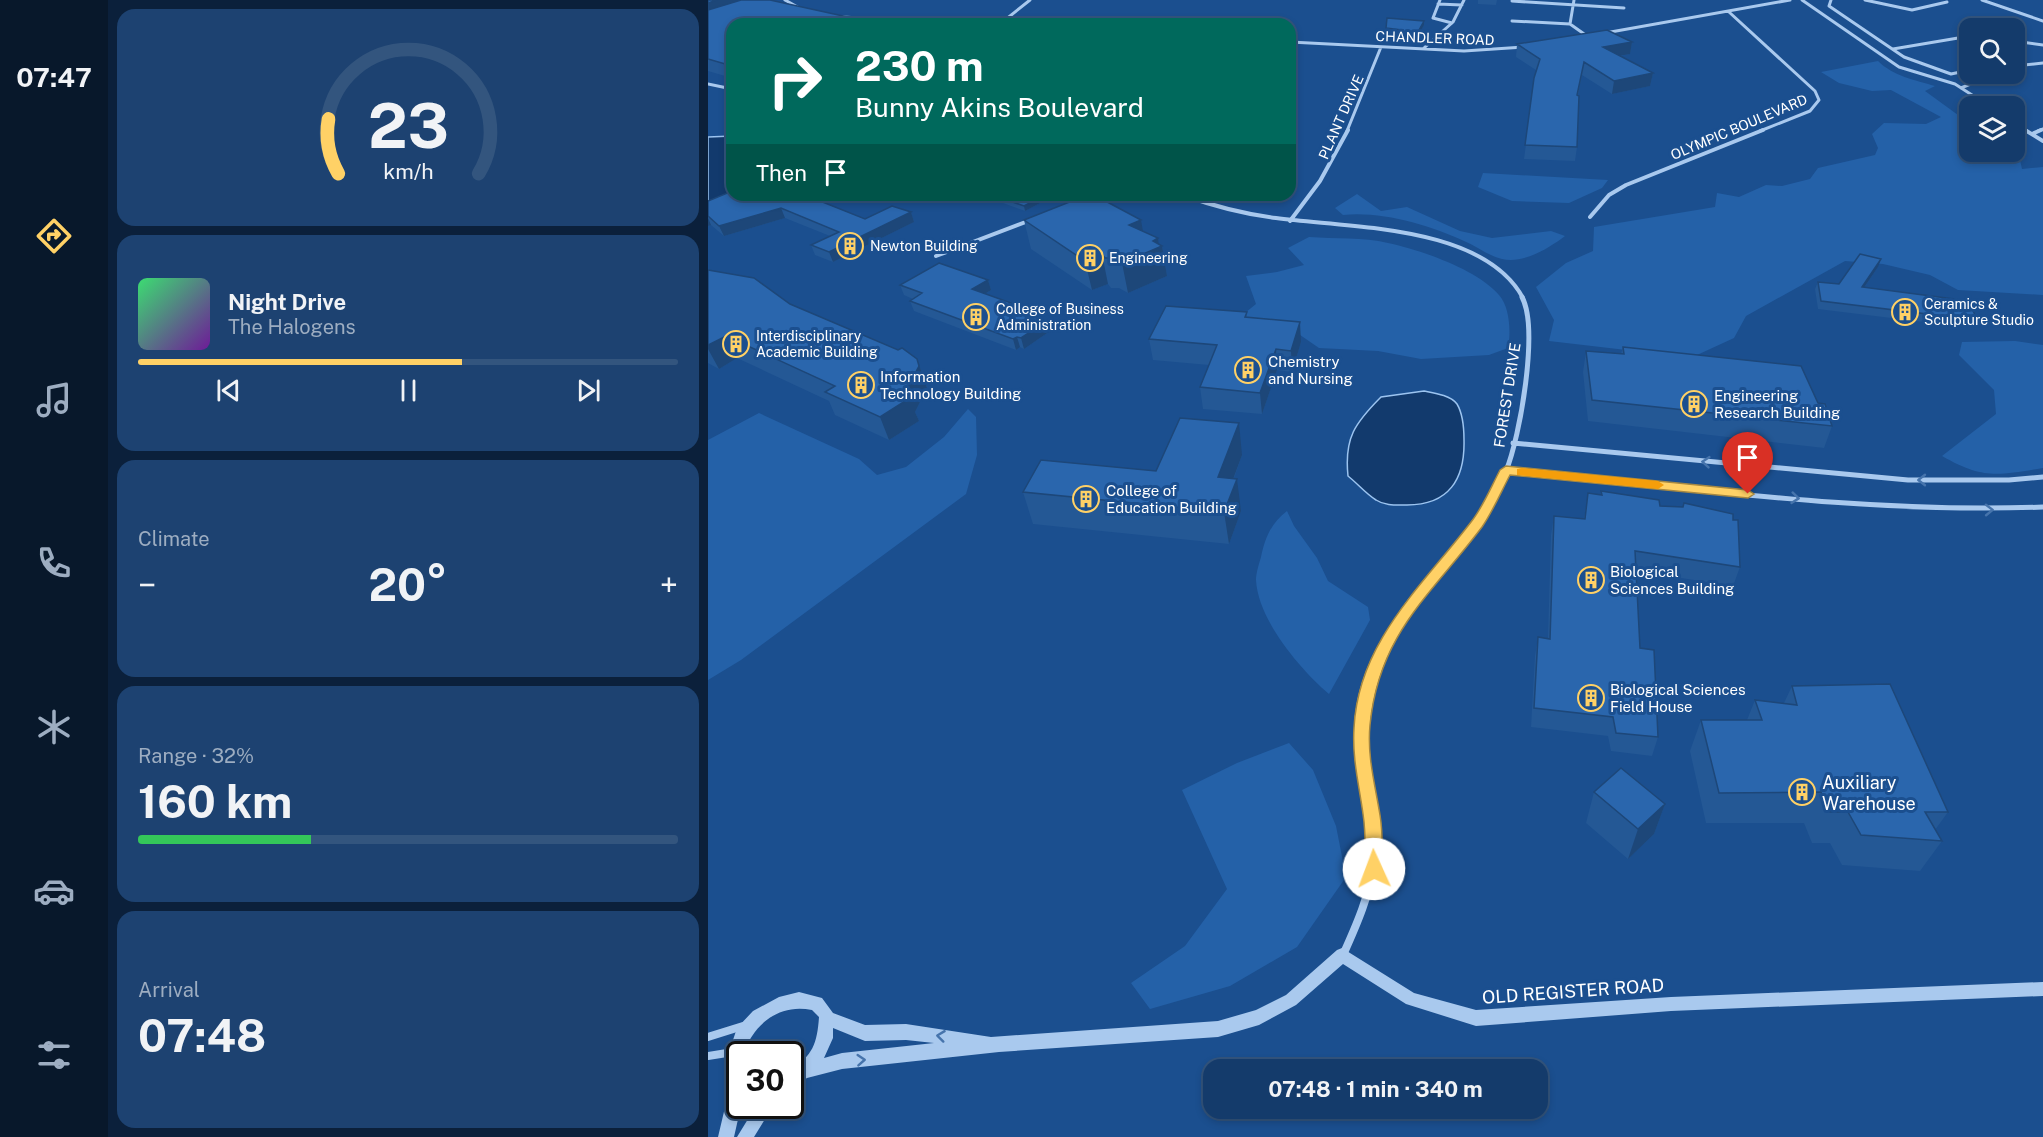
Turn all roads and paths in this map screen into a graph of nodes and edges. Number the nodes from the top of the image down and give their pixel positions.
1 (785, 0) edge
2 (1030, 0) edge
3 (1464, 0) edge
4 (1574, 0) edge
5 (1790, 0) edge
6 (1802, 0) edge
7 (1831, 0) edge
8 (1864, 0) edge
9 (1982, 0) edge
10 (1512, 1) edge
11 (1439, 2) edge
12 (1947, 2) dead end
13 (778, 4) edge
14 (1462, 5) junction
15 (1573, 5) junction
16 (795, 6) junction
17 (1624, 8) dead end
18 (807, 11) edge
19 (1729, 12) junction
20 (837, 16) edge
21 (874, 18) edge
22 (1008, 18) edge
23 (1512, 21) dead end
24 (2043, 21) edge
25 (1452, 23) junction
26 (1570, 24) junction
27 (1587, 36) junction
28 (1577, 38) edge
29 (1959, 38) edge
30 (1296, 42) edge
31 (2025, 43) edge
32 (2043, 45) edge
33 (1381, 47) junction
34 (1526, 47) edge
35 (1424, 49) junction
36 (1892, 49) junction
37 (2043, 63) edge
38 (2025, 65) edge
39 (1959, 72) edge
40 (708, 84) edge
41 (1970, 84) edge
42 (726, 88) edge
43 (1961, 88) junction
44 (1973, 96) edge
45 (2043, 129) edge
46 (2025, 130) edge
47 (2032, 135) junction
48 (2043, 141) edge
49 (1201, 201) edge
50 (1590, 217) dead end
51 (1038, 218) edge
52 (1290, 220) junction
53 (936, 256) dead end
54 (1513, 442) junction
55 (1506, 470) junction
56 (2043, 477) edge
57 (2043, 507) edge
58 (1342, 955) junction
59 (2043, 989) edge
60 (826, 1018) junction
61 (746, 1025) junction
62 (708, 1037) edge
63 (738, 1041) edge
64 (999, 1044) junction
65 (726, 1053) edge
66 (708, 1056) edge
67 (804, 1071) joint
68 (730, 1119) edge
69 (757, 1119) edge
70 (726, 1137) edge
71 (745, 1137) edge

1 - 16 street
2 - 22 street
3 - 14 street
4 - 15 street
5 - 19 street
6 - 43 street
7 - 36 street
8 - 12 street
9 - 24 street
10 - 15 street
11 - 14 street
11 - 25 street
13 - 16 street
14 - 25 street
15 - 17 street
15 - 26 street
16 - 18 street
19 - 27 street
19 - 50 street, OLYMPIC BOULEVARD
20 - 21 street
23 - 26 street
25 - 35 street
26 - 27 street
27 - 28 street
29 - 36 street
30 - 33 street, CHANDLER ROAD
31 - 32 street
33 - 35 street, CHANDLER ROAD
33 - 52 street, PLANT DRIVE
34 - 35 street, CHANDLER ROAD
36 - 39 street
37 - 38 street
40 - 42 street
41 - 43 street
43 - 44 street
45 - 47 street
46 - 47 street
47 - 48 street
49 - 52 street, FOREST DRIVE
51 - 53 street
52 - 54 street, FOREST DRIVE
54 - 55 street, FOREST DRIVE
56 -> 54 street
55 -> 57 street
55 - 58 street, FOREST DRIVE
58 - 59 street, OLD REGISTER ROAD
58 - 64 street
60 - 61 street
64 -> 60 street
60 - 67 street
61 - 62 street
61 - 63 street
67 -> 64 street
65 - 66 street
68 - 70 street
69 - 71 street

